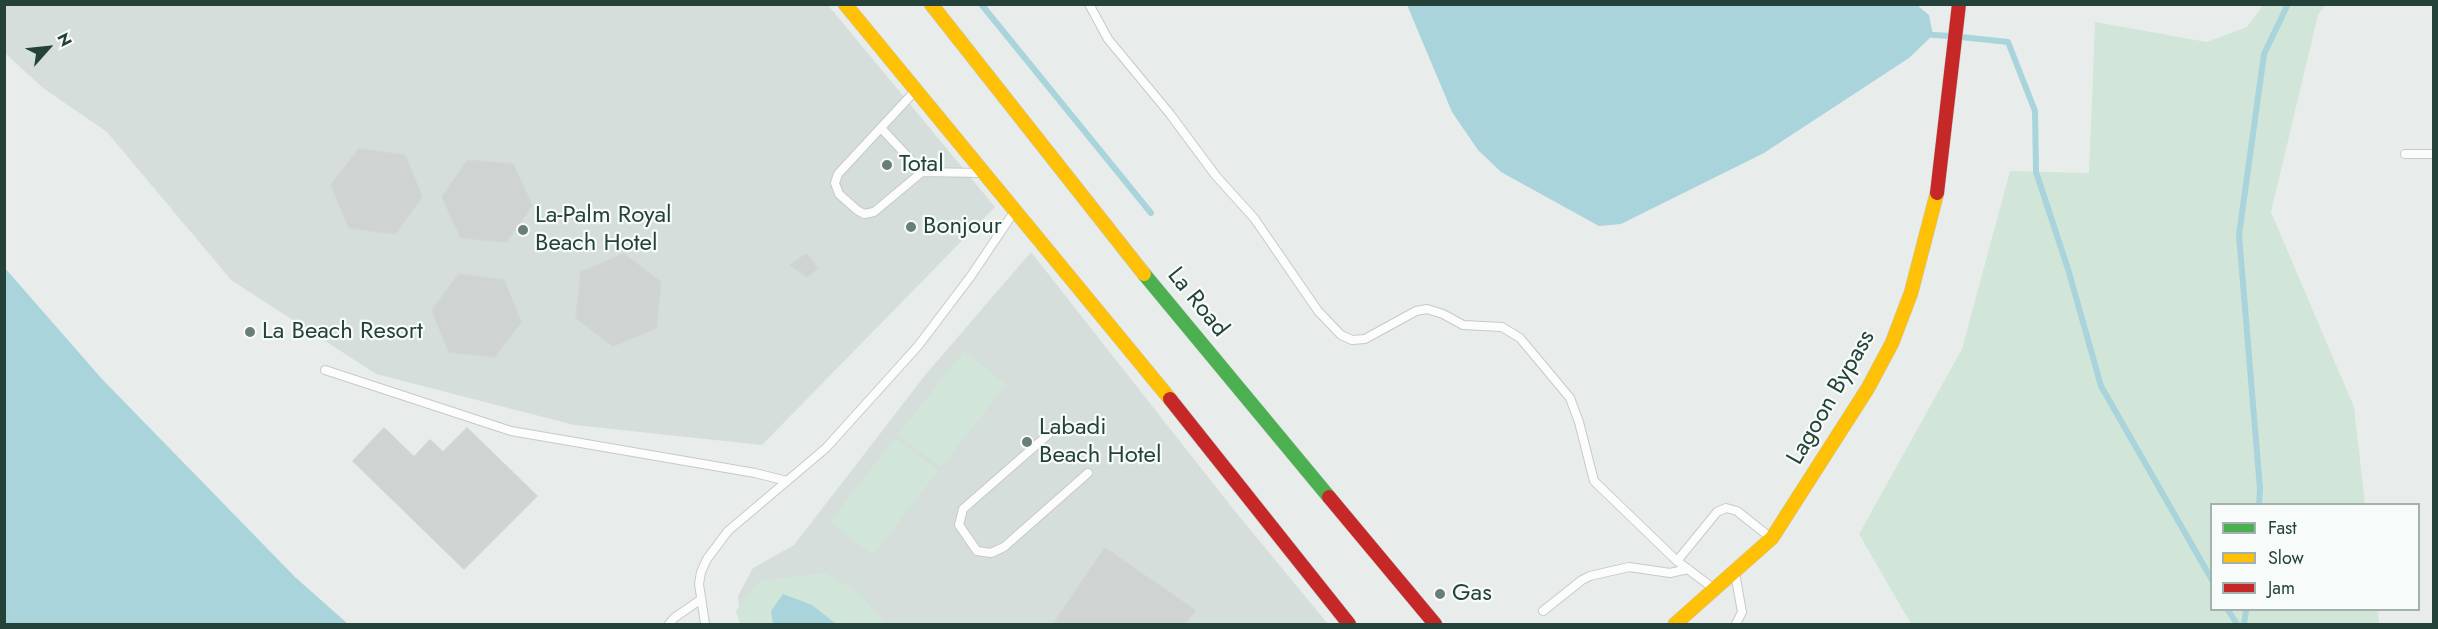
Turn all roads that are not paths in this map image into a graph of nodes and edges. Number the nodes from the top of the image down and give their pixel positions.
1 (845, 4) edge
2 (931, 4) edge
3 (1959, 4) edge
4 (1090, 5) edge
5 (915, 91) junction
6 (881, 128) junction
7 (2405, 154) dead end
8 (2433, 154) edge
9 (922, 172) junction
10 (983, 173) junction
11 (1014, 212) junction
12 (325, 370) dead end
13 (1050, 433) dead end
14 (1088, 473) dead end
15 (787, 481) junction
16 (1772, 538) junction
17 (1677, 561) junction
18 (1688, 570) junction
19 (1734, 573) junction
20 (1715, 591) junction
21 (700, 600) junction
22 (1543, 611) dead end
23 (669, 624) edge
24 (705, 624) edge
25 (1349, 624) edge
26 (1435, 624) edge
27 (1676, 624) edge
28 (1736, 624) edge

1 - 5 main road
2 - 26 main road, La Road
3 - 16 main road, Lagoon Bypass
4 - 17 lane
5 - 6 lane
5 - 10 main road
6 - 9 lane
6 - 9 lane
7 - 8 lane
9 - 10 lane
10 - 11 main road
11 - 15 lane
11 - 25 main road
12 - 15 lane
13 - 14 lane
15 - 21 lane
16 - 17 lane
16 - 19 main road, Lagoon Bypass
17 - 18 lane
18 - 20 lane
18 - 22 lane
19 - 20 main road, Lagoon Bypass
19 - 28 lane
20 - 27 main road, Lagoon Bypass
21 - 23 lane
21 - 24 lane

